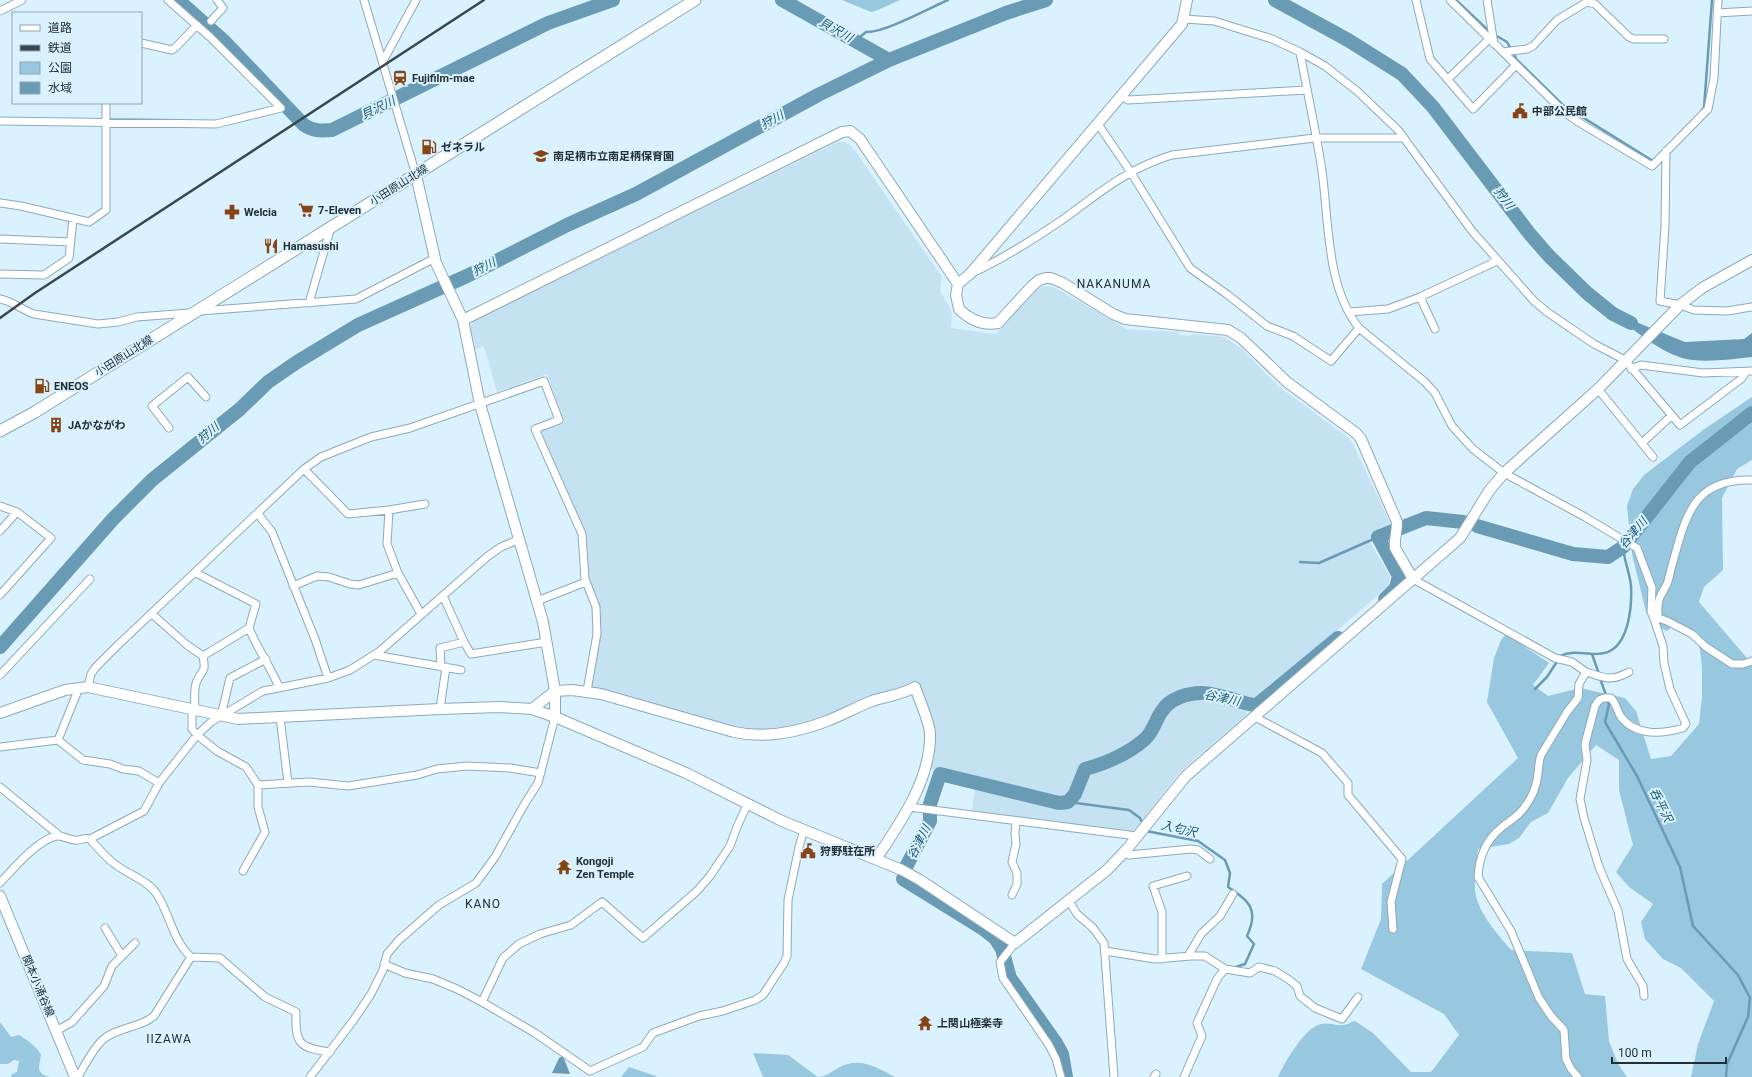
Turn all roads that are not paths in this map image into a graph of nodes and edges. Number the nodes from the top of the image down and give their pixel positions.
1 (22, 0) edge
2 (168, 0) edge
3 (217, 0) edge
4 (364, 0) edge
5 (416, 0) edge
6 (695, 0) edge
7 (1187, 0) edge
8 (1416, 0) edge
9 (1450, 0) edge
10 (1487, 0) edge
11 (1718, 0) edge
12 (0, 11) edge
13 (1752, 12) edge
14 (1717, 13) junction
15 (1184, 19) junction
16 (211, 21) dead end
17 (197, 25) junction
18 (1664, 39) dead end
19 (1491, 41) junction
20 (142, 43) edge
21 (1300, 52) junction
22 (1503, 52) junction
23 (383, 61) junction
24 (1516, 65) junction
25 (1448, 79) junction
26 (1307, 90) junction
27 (1122, 96) junction
28 (106, 104) edge
29 (0, 121) edge
30 (105, 123) junction
31 (1098, 124) junction
32 (1315, 138) junction
33 (1404, 138) junction
34 (1666, 151) junction
35 (1130, 172) junction
36 (416, 175) junction
37 (0, 203) edge
38 (73, 219) junction
39 (331, 227) junction
40 (0, 239) edge
41 (70, 242) junction
42 (436, 260) junction
43 (1497, 260) junction
44 (1752, 260) edge
45 (0, 274) edge
46 (970, 274) junction
47 (958, 284) junction
48 (1420, 297) junction
49 (0, 299) edge
50 (309, 303) junction
51 (1677, 307) junction
52 (1752, 307) edge
53 (194, 312) junction
54 (1349, 312) junction
55 (461, 317) junction
56 (1359, 328) junction
57 (1435, 329) dead end
58 (1625, 360) junction
59 (1631, 369) junction
60 (1749, 371) edge
61 (1598, 389) junction
62 (206, 397) dead end
63 (480, 404) junction
64 (1671, 416) junction
65 (169, 428) dead end
66 (0, 430) edge
67 (1642, 443) junction
68 (1653, 457) dead end
69 (304, 469) junction
70 (1504, 473) junction
71 (1752, 480) edge
72 (425, 504) dead end
73 (0, 506) edge
74 (389, 510) junction
75 (17, 512) junction
76 (258, 514) junction
77 (0, 531) edge
78 (520, 539) junction
79 (196, 573) junction
80 (398, 573) junction
81 (90, 579) dead end
82 (1413, 579) junction
83 (586, 582) junction
84 (293, 586) junction
85 (0, 594) edge
86 (443, 596) junction
87 (537, 601) junction
88 (152, 614) junction
89 (421, 614) junction
90 (1656, 617) junction
91 (249, 628) junction
92 (464, 642) junction
93 (547, 642) junction
94 (374, 655) junction
95 (203, 656) junction
96 (266, 659) junction
97 (1752, 661) edge
98 (443, 667) junction
99 (461, 670) dead end
100 (1586, 672) junction
101 (1629, 672) dead end
102 (0, 675) edge
103 (328, 678) junction
104 (278, 687) junction
105 (84, 688) junction
106 (555, 691) junction
107 (587, 691) junction
108 (440, 709) junction
109 (532, 709) junction
110 (193, 710) junction
111 (0, 713) edge
112 (221, 716) junction
113 (280, 717) junction
114 (555, 717) junction
115 (1256, 717) junction
116 (197, 735) junction
117 (58, 740) junction
118 (0, 747) edge
119 (541, 773) junction
120 (159, 783) junction
121 (288, 783) junction
122 (258, 786) junction
123 (0, 787) edge
124 (747, 805) junction
125 (909, 807) junction
126 (1016, 820) junction
127 (804, 830) junction
128 (60, 836) junction
129 (1137, 836) junction
130 (90, 840) junction
131 (1124, 852) junction
132 (876, 859) junction
133 (1210, 859) dead end
134 (243, 871) dead end
135 (1187, 876) dead end
136 (0, 884) edge
137 (1233, 894) dead end
138 (1012, 895) dead end
139 (0, 896) edge
140 (1069, 901) junction
141 (105, 928) dead end
142 (1393, 929) dead end
143 (135, 943) dead end
144 (1015, 943) junction
145 (1105, 951) junction
146 (122, 956) junction
147 (1188, 956) junction
148 (191, 958) junction
149 (1162, 959) junction
150 (384, 964) junction
151 (1225, 969) junction
152 (1644, 996) dead end
153 (1358, 998) dead end
154 (482, 1002) junction
155 (56, 1031) junction
156 (330, 1052) junction
157 (76, 1077) edge
158 (310, 1077) edge
159 (1061, 1077) edge
160 (1114, 1077) edge
161 (1184, 1077) edge
162 (1578, 1077) edge

1 - 12 street
2 - 17 street
3 - 16 street
4 - 23 street
5 - 23 street
6 - 36 main road, 小田原山北線
7 - 15 street
8 - 25 street
9 - 19 street
10 - 19 street
11 - 14 street
13 - 14 street
14 - 34 street
15 - 21 street
15 - 27 street
17 - 20 street
17 - 30 street
18 - 22 street
19 - 22 street
19 - 25 street
21 - 26 street
21 - 33 street
22 - 24 street
23 - 36 street
24 - 25 street
24 - 34 street
26 - 27 street
26 - 32 street
27 - 31 street
28 - 30 street
29 - 30 street
30 - 38 street
31 - 35 street
31 - 46 street
32 - 33 street
32 - 35 street
32 - 54 street
33 - 43 street
34 - 51 street
35 - 46 street
35 - 56 street
36 - 39 main road, 小田原山北線
36 - 42 street
37 - 38 street
38 - 41 street
39 - 50 street
39 - 53 main road, 小田原山北線
40 - 41 street
41 - 45 street
42 - 50 street
42 - 55 street
43 - 48 street
43 - 58 street
44 - 51 street
46 - 47 street
47 - 55 street
47 - 82 street
48 - 54 street
48 - 57 street
49 - 53 street
50 - 53 street
51 - 52 street
51 - 58 street
53 - 66 main road, 小田原山北線
54 - 56 street
55 - 63 street
56 - 70 street
58 - 59 street
58 - 61 street
59 - 60 street
59 - 64 street
60 - 64 street
61 - 67 street
61 - 70 street
62 - 65 street
63 - 69 street
63 - 78 street
63 - 83 street
64 - 67 street
67 - 68 street
69 - 74 street
69 - 76 street
70 - 82 street
70 - 90 street
71 - 90 street
72 - 74 street
73 - 75 street
74 - 80 street
75 - 77 street
75 - 85 street
76 - 79 street
76 - 84 street
78 - 86 street
78 - 87 street
79 - 88 street
79 - 91 street
80 - 84 street
80 - 89 street
81 - 102 street
82 - 100 street
82 - 115 street
83 - 87 street
83 - 107 street
84 - 103 street
86 - 89 street
86 - 92 street
87 - 93 street
88 - 95 street
88 - 105 street
89 - 94 street
90 - 97 street
90 - 152 street
91 - 95 street
91 - 96 street
92 - 93 street
92 - 98 street
93 - 106 street
94 - 98 street
94 - 103 street
95 - 110 street
96 - 104 street
96 - 112 street
98 - 99 street
98 - 108 street
100 - 101 street
100 - 162 street
103 - 104 street
104 - 112 street
105 - 110 street
105 - 111 street
105 - 117 street
106 - 107 street
106 - 109 street
106 - 114 street
107 - 125 street
108 - 109 street
108 - 113 street
109 - 114 street
110 - 112 street
110 - 116 street
112 - 113 street
112 - 116 street
113 - 121 street
114 - 119 street
114 - 124 street
115 - 129 street
115 - 142 street
116 - 120 street
116 - 122 street
117 - 118 street
117 - 120 street
119 - 121 street
119 - 150 street
120 - 130 street
121 - 122 street
122 - 134 street
123 - 128 street
124 - 127 street
124 - 154 street
125 - 126 street
125 - 132 street
126 - 129 street
126 - 138 street
127 - 132 street
127 - 154 street
128 - 130 street
128 - 136 street
129 - 131 street
130 - 148 street
131 - 133 street
131 - 140 street
132 - 144 street
135 - 149 street
137 - 147 street
139 - 155 street, 関本小涌谷線
140 - 144 street
140 - 145 street
141 - 146 street
143 - 146 street
144 - 159 street
145 - 149 street
145 - 160 street
146 - 155 street
147 - 149 street
147 - 151 street
148 - 156 street
148 - 157 street
150 - 154 street
150 - 156 street
151 - 153 street
151 - 161 street
155 - 157 street, 関本小涌谷線
156 - 158 street

